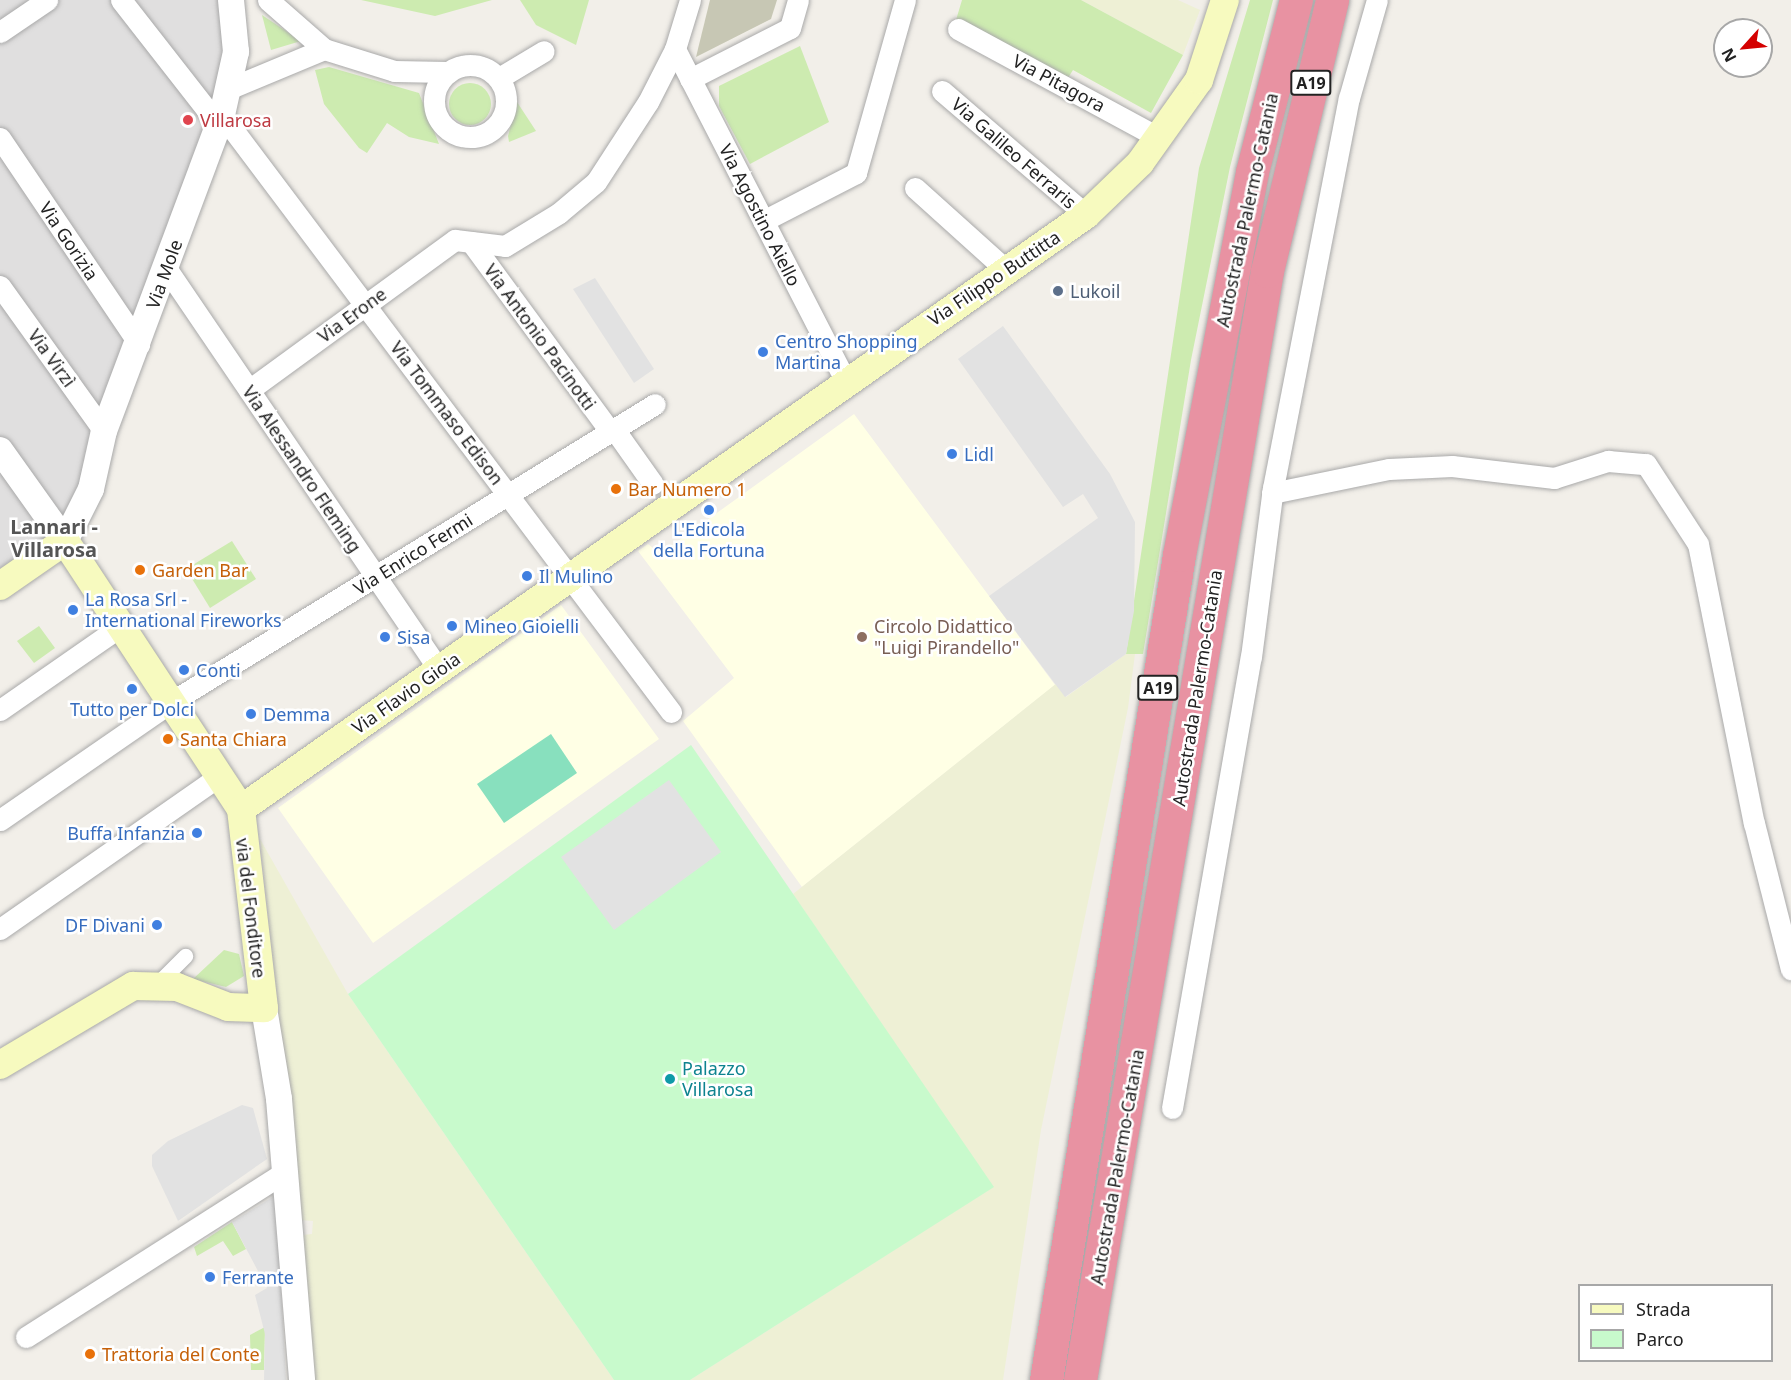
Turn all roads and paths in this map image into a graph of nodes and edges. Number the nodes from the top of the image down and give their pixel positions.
1 (47, 0) edge
2 (121, 0) edge
3 (217, 0) edge
4 (268, 0) edge
5 (690, 0) edge
6 (798, 0) edge
7 (905, 0) edge
8 (1225, 0) edge
9 (1296, 0) edge
10 (1332, 0) edge
11 (1377, 0) edge
12 (232, 11) edge
13 (958, 29) dead end
14 (0, 32) edge
15 (324, 49) junction
16 (675, 49) junction
17 (544, 51) dead end
18 (447, 72) junction
19 (499, 78) junction
20 (690, 79) junction
21 (228, 89) junction
22 (942, 91) dead end
23 (220, 120) junction
24 (0, 138) edge
25 (1160, 138) junction
26 (915, 188) dead end
27 (1086, 215) junction
28 (763, 221) junction
29 (463, 241) junction
30 (166, 268) junction
31 (1006, 270) junction
32 (0, 286) edge
33 (365, 305) junction
34 (139, 344) junction
35 (845, 380) junction
36 (249, 390) junction
37 (655, 404) dead end
38 (612, 430) junction
39 (104, 431) junction
40 (0, 450) edge
41 (653, 484) dead end
42 (1272, 493) junction
43 (509, 494) junction
44 (65, 541) junction
45 (571, 576) junction
46 (376, 578) junction
47 (0, 586) edge
48 (121, 626) junction
49 (439, 670) junction
50 (171, 702) junction
51 (0, 710) edge
52 (671, 712) dead end
53 (219, 776) junction
54 (241, 809) junction
55 (0, 820) edge
56 (0, 929) edge
57 (185, 956) dead end
58 (1791, 969) edge
59 (157, 984) junction
60 (264, 1008) junction
61 (3, 1056) edge
62 (1172, 1108) dead end
63 (285, 1172) junction
64 (26, 1337) dead end
65 (302, 1380) edge
66 (1046, 1380) edge
67 (1080, 1380) edge

1 - 14 street
2 - 23 street, Via Tommaso Edison
3 - 12 street
4 - 15 street
5 - 16 street
6 - 20 street
7 - 28 street
8 - 25 main road, Via Filippo Buttitta
9 - 66 highway, Autostrada Palermo-Catania / A19
10 - 67 highway, Autostrada Palermo-Catania / A19
11 - 42 street
12 - 21 street, Via Mole
13 - 25 street, Via Pitagora
15 - 18 street
15 - 21 street
16 - 20 street, Via Agostino Aiello
16 - 29 street
17 - 19 street
18 - 19 street
18 - 19 street
20 - 28 street, Via Agostino Aiello
21 - 23 street, Via Mole
22 - 27 street, Via Galileo Ferraris
23 - 30 street, Via Mole
23 - 33 street, Via Tommaso Edison
24 - 34 street, Via Gorizia
25 - 27 main road, Via Filippo Buttitta
26 - 31 street
27 - 31 main road, Via Filippo Buttitta
28 - 35 street, Via Agostino Aiello
29 - 33 street, Via Erone
29 - 38 street, Via Antonio Pacinotti
30 - 34 street, Via Mole
30 - 36 street, Via Alessandro Fleming
31 - 35 main road, Via Filippo Buttitta
32 - 39 street, Via Virzì
33 - 36 street, Via Erone
33 - 43 street, Via Tommaso Edison
34 - 39 street, Via Mole
35 - 45 main road, Via Filippo Buttitta
36 - 46 street, Via Alessandro Fleming
37 - 38 street, Via Enrico Fermi
38 - 41 street, Via Antonio Pacinotti
38 - 43 street, Via Enrico Fermi
39 - 44 street, Via Mole
40 - 44 street
42 - 58 street
42 - 62 street
43 - 45 street, Via Tommaso Edison
43 - 46 street, Via Enrico Fermi
44 - 47 main road
44 - 48 main road
45 - 49 main road, Via Flavio Gioia
45 - 52 street, Via Tommaso Edison
46 - 49 street, Via Alessandro Fleming
46 - 50 street, Via Enrico Fermi
48 - 50 main road
48 - 51 street
49 - 54 main road, Via Flavio Gioia
50 - 53 main road
50 - 55 street, Via Enrico Fermi
53 - 54 main road
53 - 56 street
54 - 60 main road, via del Fonditore
57 - 59 street
59 - 60 main road
59 - 61 main road
60 - 63 street
63 - 64 street
63 - 65 street

